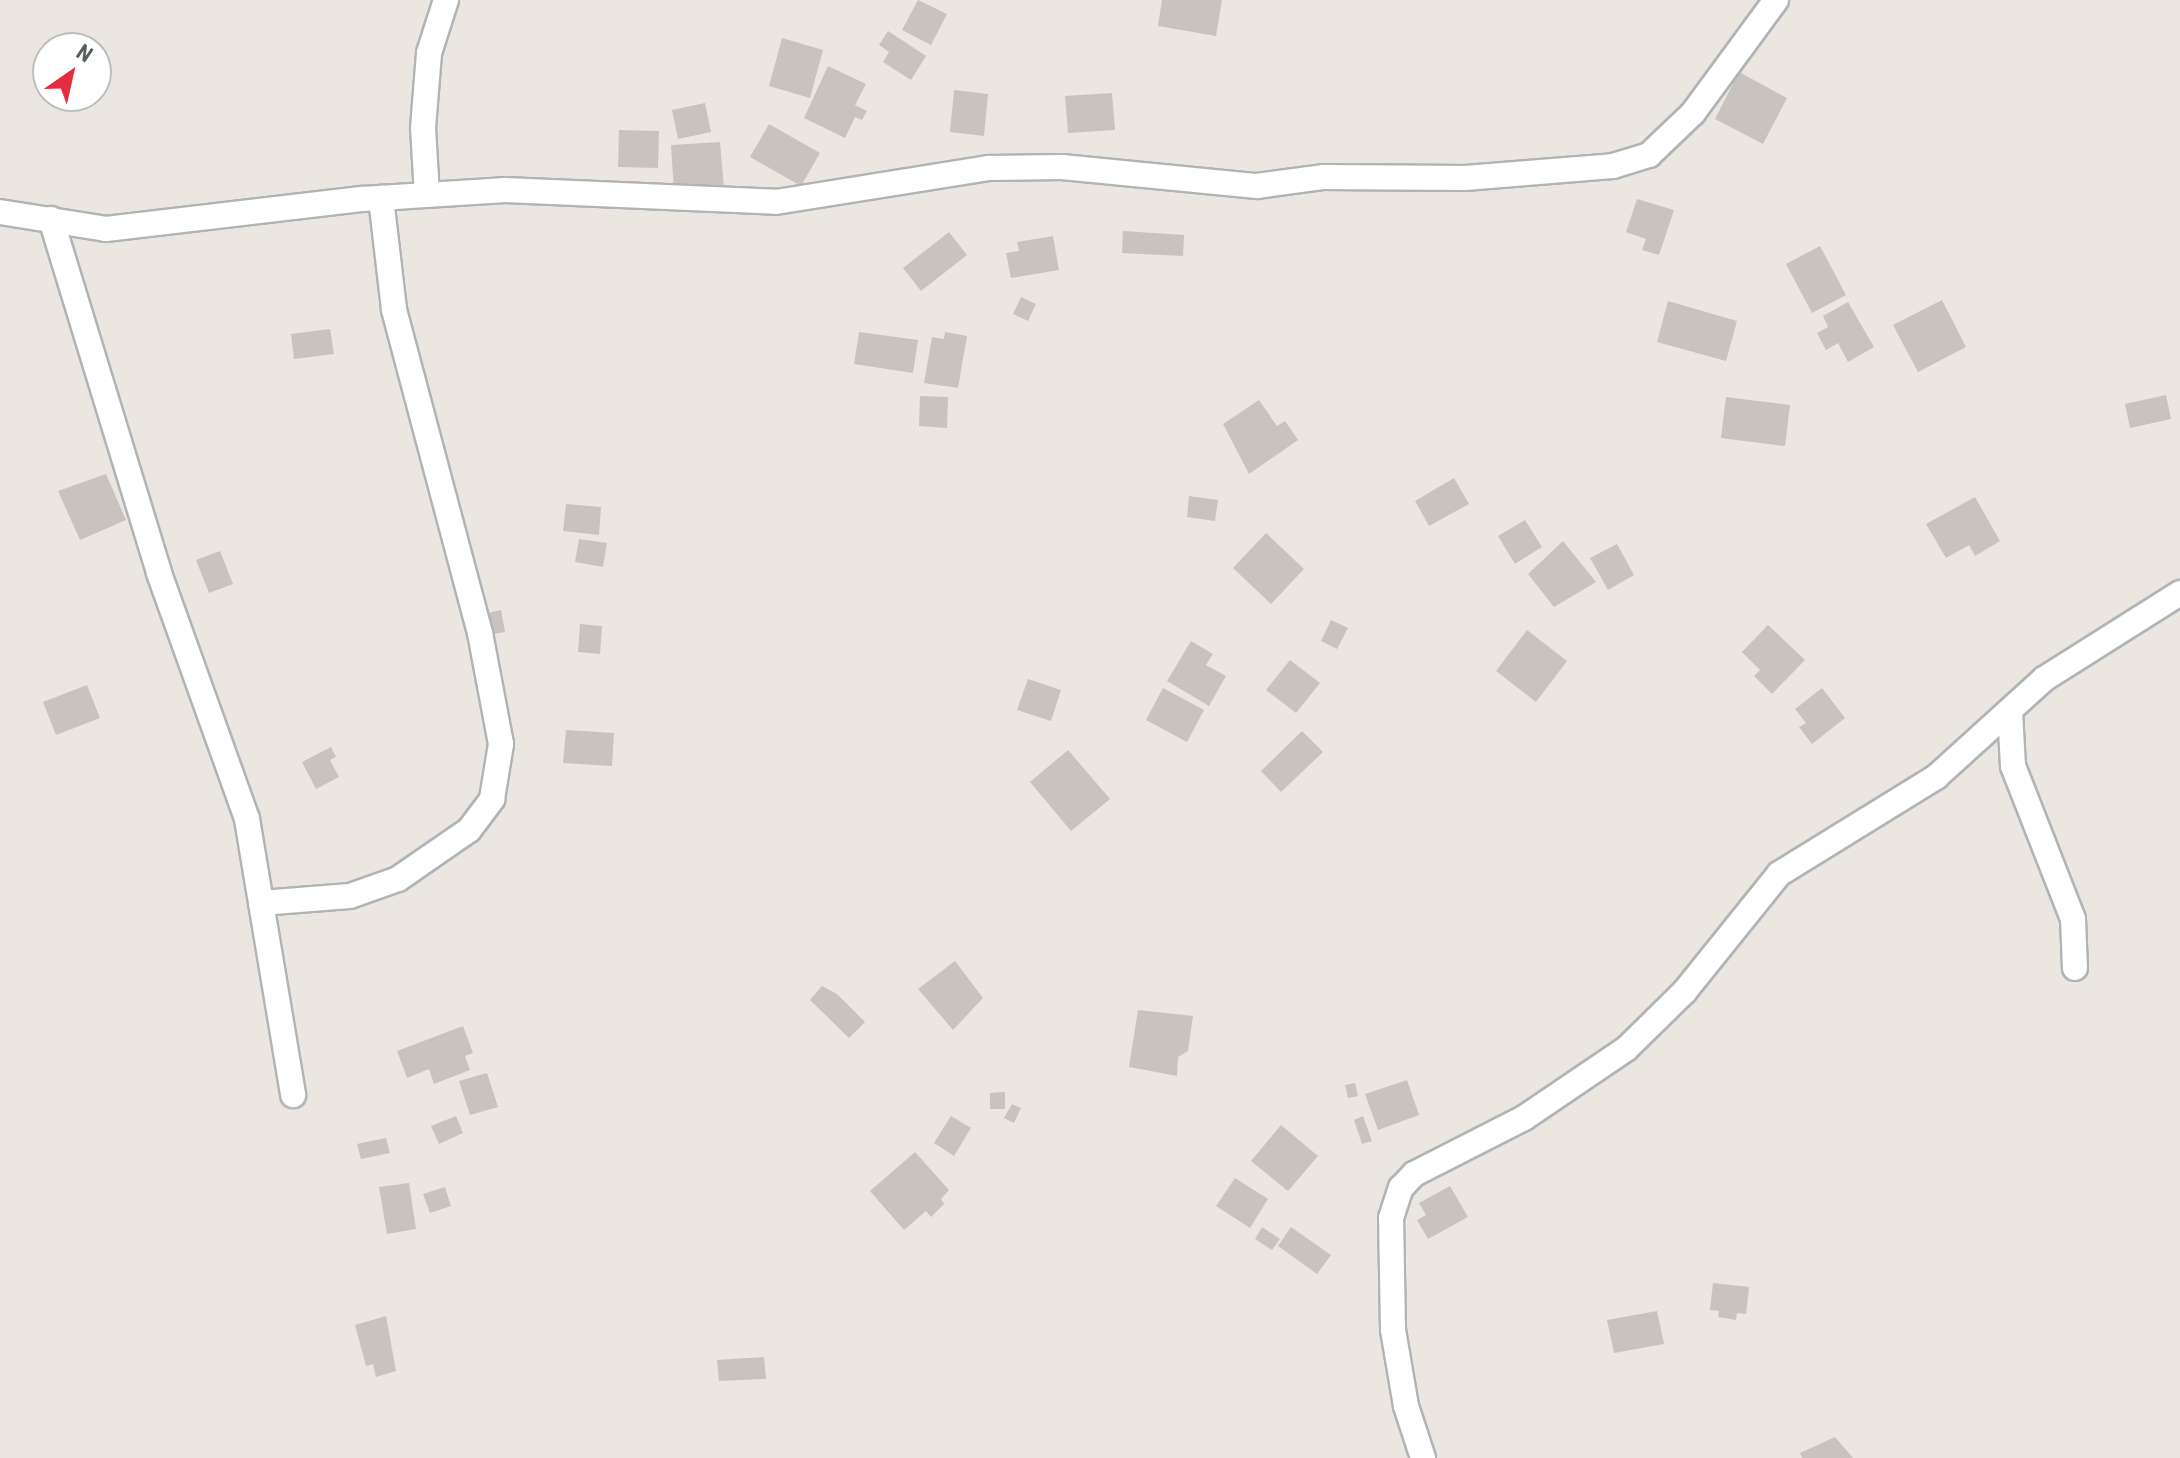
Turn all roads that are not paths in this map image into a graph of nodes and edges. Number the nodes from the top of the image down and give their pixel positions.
1 (446, 0) edge
2 (1776, 0) edge
3 (427, 195) junction
4 (381, 198) junction
5 (0, 212) edge
6 (51, 219) junction
7 (2180, 593) edge
8 (2010, 711) junction
9 (261, 903) junction
10 (2075, 968) dead end
11 (293, 1095) dead end
12 (1423, 1458) edge

1 - 3 street
2 - 3 street
3 - 4 street
4 - 6 street
4 - 9 street
5 - 6 street
6 - 9 street
7 - 8 street
8 - 10 street
8 - 12 street
9 - 11 street

